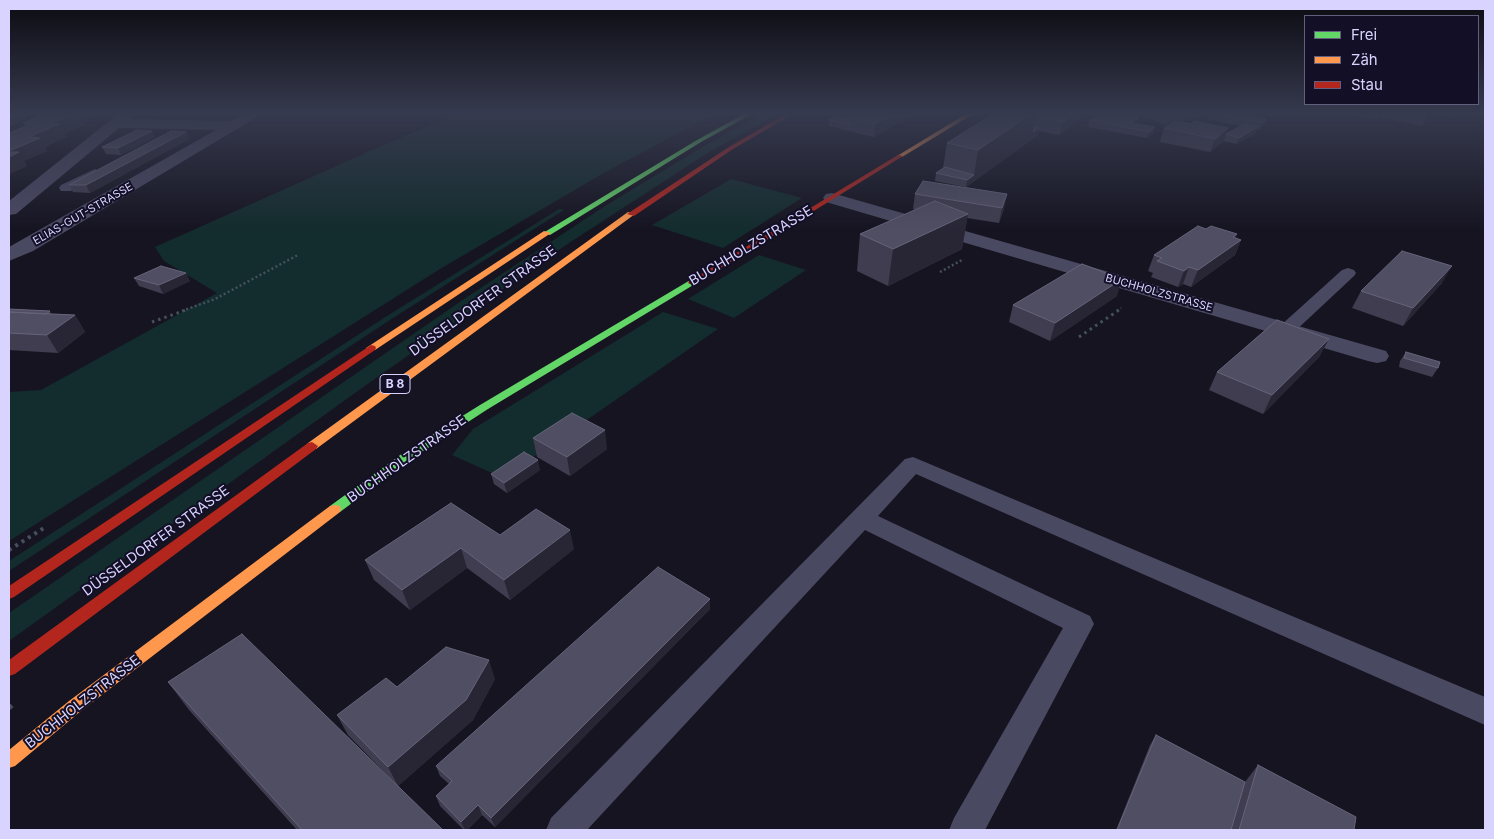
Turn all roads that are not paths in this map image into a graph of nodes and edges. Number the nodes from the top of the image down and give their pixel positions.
1 (78, 153) edge
2 (188, 153) edge
3 (679, 153) edge
4 (723, 153) edge
5 (906, 153) edge
6 (110, 165) edge
7 (66, 188) dead end
8 (832, 198) junction
9 (11, 205) edge
10 (9, 255) edge
11 (1348, 274) dead end
12 (1286, 330) junction
13 (1377, 356) dead end
14 (861, 518) junction
15 (9, 593) edge
16 (9, 669) edge
17 (1485, 711) edge
18 (9, 760) edge
19 (564, 830) edge
20 (966, 830) edge

1 - 9 street
2 - 10 street, ELIAS-GUT-STRASSE
3 - 15 main road, DÜSSELDORFER STRASSE
4 - 16 main road, DÜSSELDORFER STRASSE / B 8
5 - 8 main road, BUCHHOLZSTRASSE
6 - 7 lane
8 - 12 street, BUCHHOLZSTRASSE
8 - 18 main road, BUCHHOLZSTRASSE
11 - 12 lane
12 - 13 street, BUCHHOLZSTRASSE
14 - 17 lane
14 - 19 lane
14 - 20 lane

